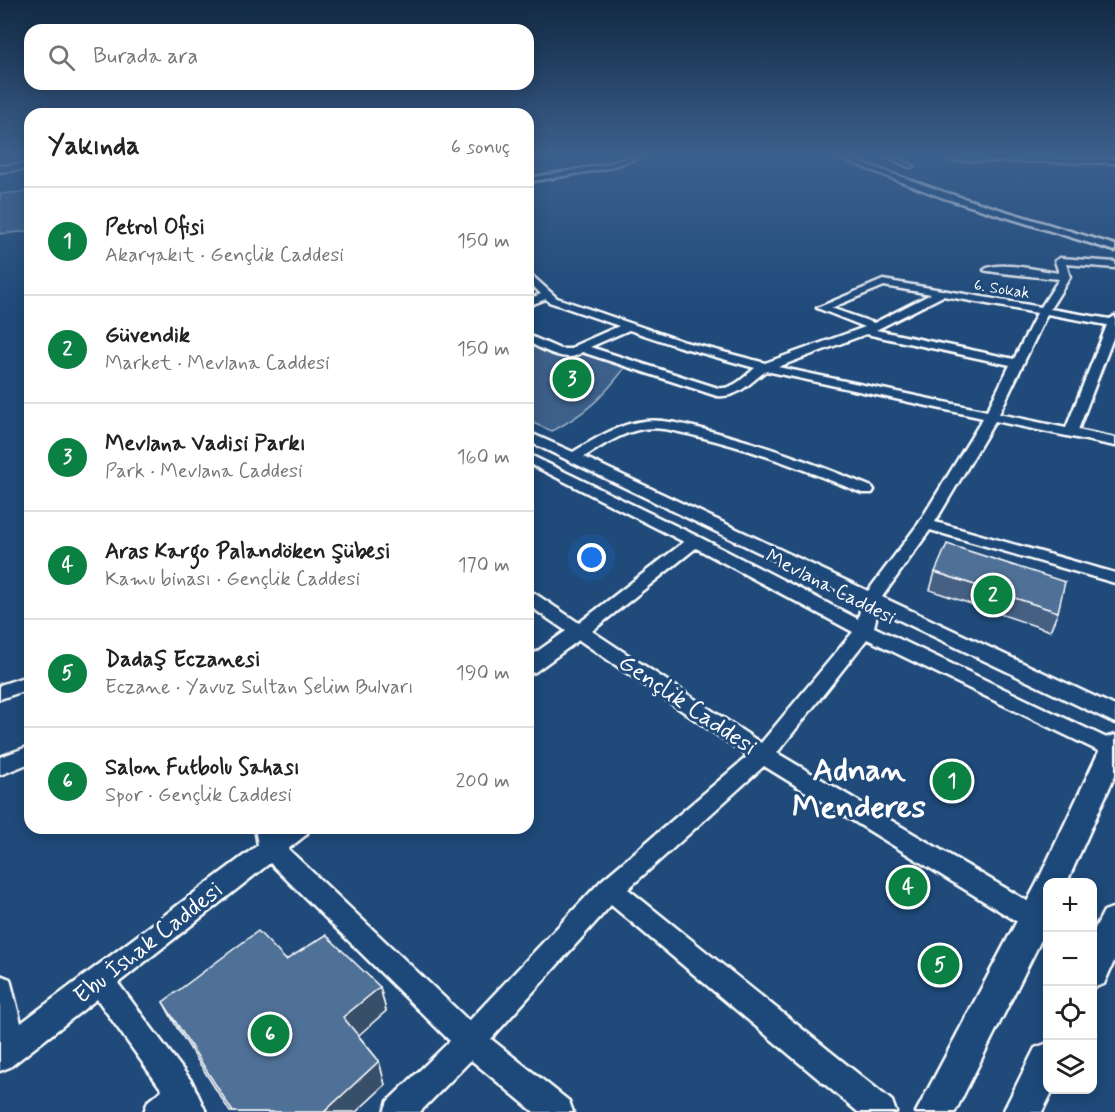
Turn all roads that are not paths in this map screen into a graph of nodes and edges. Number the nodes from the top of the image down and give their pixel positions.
1 (986, 208) edge
2 (1115, 248) edge
3 (1115, 265) edge
4 (989, 270) dead end
5 (1065, 277) junction
6 (534, 281) edge
7 (942, 293) junction
8 (548, 294) junction
9 (534, 300) edge
10 (1044, 310) junction
11 (1114, 322) edge
12 (628, 326) junction
13 (869, 329) junction
14 (534, 341) edge
15 (580, 347) junction
16 (1017, 363) junction
17 (767, 368) junction
18 (991, 416) junction
19 (1070, 434) junction
20 (534, 439) edge
21 (1115, 442) edge
22 (573, 458) junction
23 (534, 461) edge
24 (867, 490) dead end
25 (926, 524) junction
26 (695, 541) junction
27 (1115, 578) edge
28 (872, 598) junction
29 (534, 601) edge
30 (864, 630) junction
31 (580, 631) junction
32 (534, 663) edge
33 (24, 684) edge
34 (0, 692) edge
35 (1115, 715) edge
36 (1114, 749) edge
37 (24, 756) edge
38 (763, 756) junction
39 (0, 766) edge
40 (268, 838) edge
41 (1054, 878) edge
42 (610, 889) junction
43 (1041, 906) edge
44 (1115, 922) edge
45 (1097, 961) edge
46 (99, 980) junction
47 (0, 988) edge
48 (470, 1041) junction
49 (6, 1053) edge
50 (1043, 1069) edge
51 (187, 1102) edge
52 (159, 1112) edge
53 (399, 1112) edge
54 (558, 1112) edge
55 (880, 1112) edge
56 (935, 1112) edge
57 (1022, 1112) edge

1 - 2 street
3 - 5 street
4 - 5 street
5 - 10 street
6 - 8 street
7 - 10 street, 6. Sokak
7 - 13 street
7 - 13 street, 6. Sokak
8 - 9 street
8 - 12 street
10 - 11 street, 6. Sokak
10 - 16 street
11 - 19 street
12 - 15 street
12 - 17 street
13 - 16 street
13 - 17 street
14 - 15 street
15 - 17 street
16 - 18 street
17 - 18 street
18 - 19 street
18 - 25 street
19 - 21 street
20 - 22 street, Mevlana Caddesi
22 - 24 street
22 - 28 street, Mevlana Caddesi
23 - 26 street, Mevlana Caddesi
25 - 27 street
25 - 28 street
26 - 30 street, Mevlana Caddesi
26 - 31 street
28 - 30 street
28 - 35 street, Mevlana Caddesi
29 - 31 street, Gençlik Caddesi
30 - 36 street, Mevlana Caddesi
30 - 38 street
31 - 32 street
31 - 38 street, Gençlik Caddesi
33 - 34 street
36 - 41 main road
37 - 39 street
38 - 42 street
38 - 43 street, Gençlik Caddesi
40 - 46 street, Ebu İshak Caddesi
40 - 48 street
42 - 48 street
42 - 55 street
43 - 56 main road
44 - 45 main road
46 - 49 street, Ebu İshak Caddesi
46 - 51 street
47 - 49 street
48 - 53 street
48 - 54 street
50 - 57 main road
51 - 52 street

